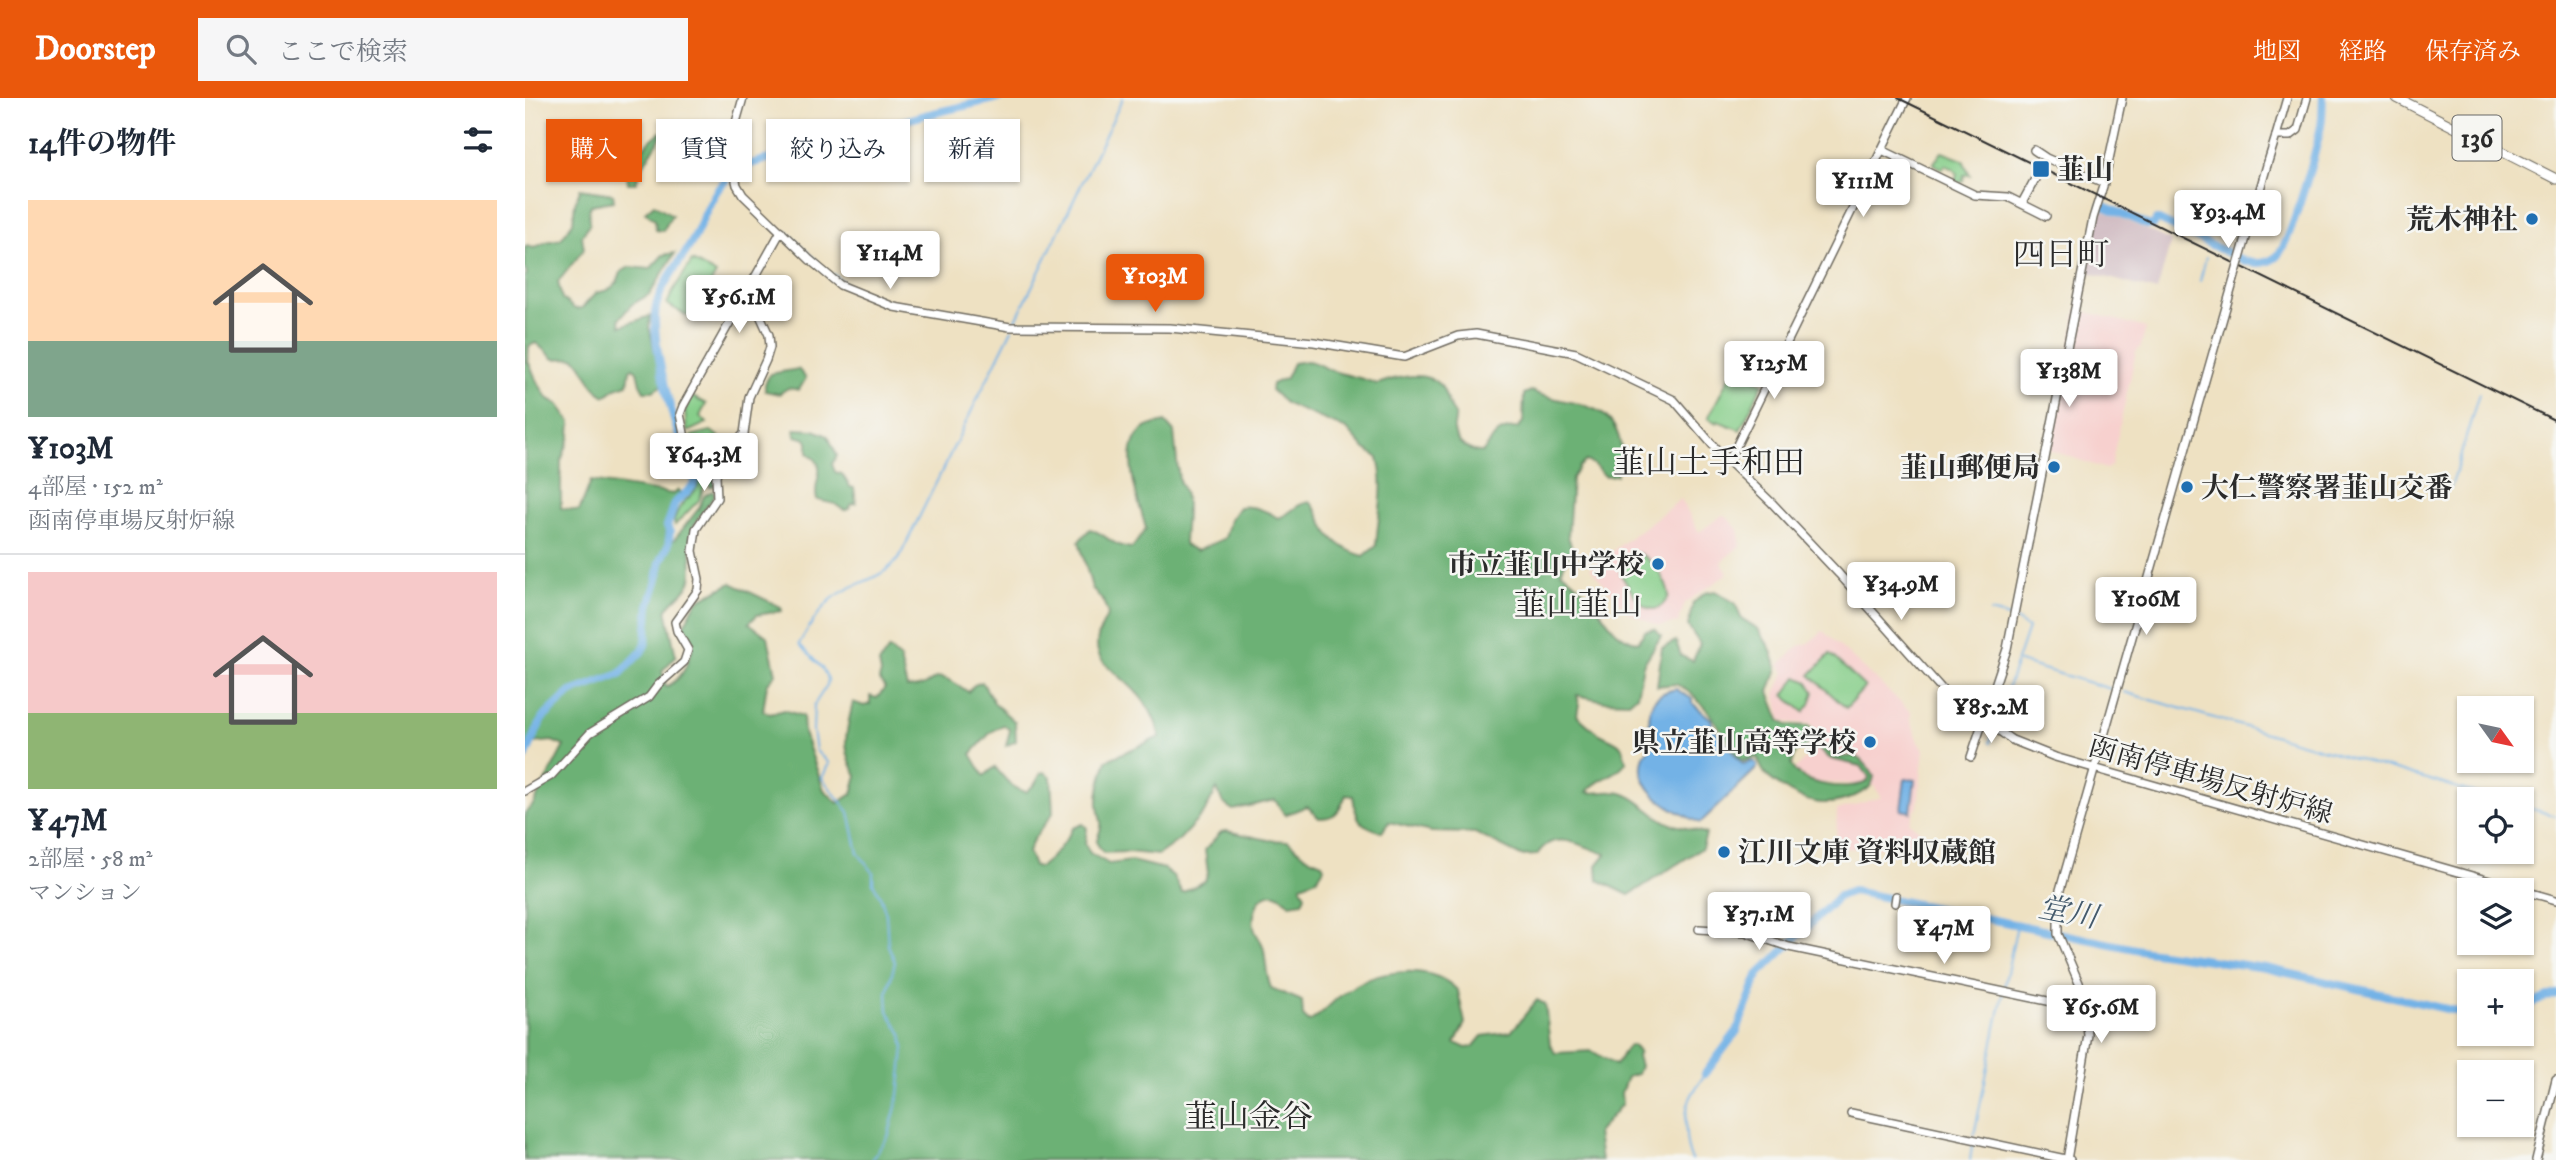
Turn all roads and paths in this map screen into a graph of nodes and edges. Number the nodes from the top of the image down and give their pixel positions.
1 (743, 98) edge
2 (1907, 98) edge
3 (2122, 98) edge
4 (2287, 98) edge
5 (2307, 98) edge
6 (2397, 98) edge
7 (2276, 136) junction
8 (1882, 149) junction
9 (2034, 150) dead end
10 (2035, 178) dead end
11 (2556, 179) edge
12 (2104, 183) junction
13 (2022, 203) junction
14 (2046, 216) dead end
15 (781, 231) junction
16 (746, 292) junction
17 (685, 438) dead end
18 (1729, 461) junction
19 (1985, 721) junction
20 (1971, 757) dead end
21 (2096, 768) junction
22 (525, 791) edge
23 (2556, 900) edge
24 (1699, 929) dead end
25 (2087, 1009) junction
26 (2556, 1080) edge
27 (1851, 1113) dead end
28 (2069, 1160) edge
29 (2536, 1160) edge

1 - 15 main road, 函南停車場反射炉線
2 - 8 main road
3 - 12 main road
4 - 7 main road
5 - 7 main road
6 - 11 highway, 136
7 - 21 main road, bridge
8 - 13 main road
8 - 18 main road
9 - 12 main road
10 - 13 main road
12 - 19 main road
13 - 14 main road
15 - 16 main road
15 - 18 main road, 函南停車場反射炉線
16 - 17 main road
16 - 22 main road
18 - 19 main road, 函南停車場反射炉線
19 - 20 main road
19 - 21 main road, 函南停車場反射炉線
21 - 23 main road, 函南停車場反射炉線
21 - 25 main road
24 - 25 main road
25 - 28 main road
26 - 29 main road
27 - 28 main road

